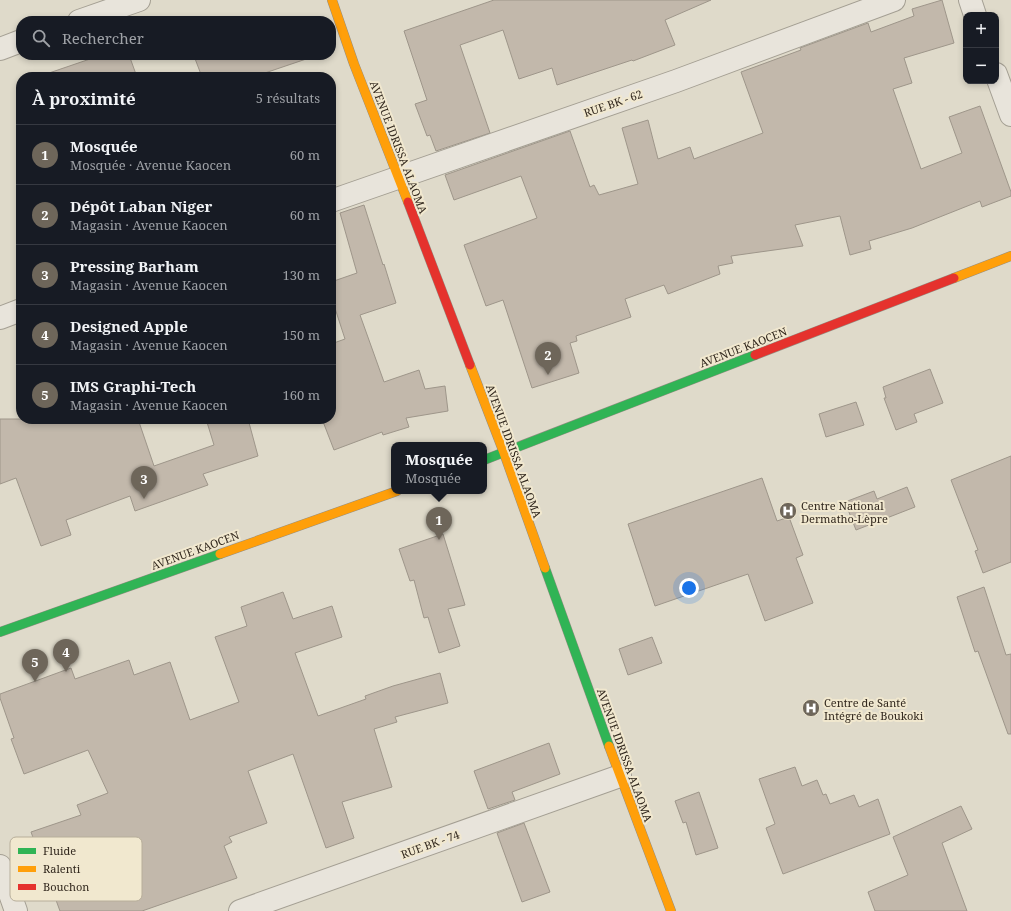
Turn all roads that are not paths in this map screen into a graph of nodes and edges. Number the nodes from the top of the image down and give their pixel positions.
1 (139, 0) edge
2 (332, 0) edge
3 (894, 0) edge
4 (970, 0) edge
5 (974, 12) edge
6 (93, 16) edge
7 (16, 43) edge
8 (0, 49) edge
9 (999, 82) edge
10 (1011, 115) edge
11 (399, 178) junction
12 (336, 199) edge
13 (1011, 256) edge
14 (16, 312) edge
15 (0, 318) edge
16 (504, 453) junction
17 (487, 459) edge
18 (391, 493) edge
19 (0, 632) edge
20 (620, 776) junction
21 (0, 866) edge
22 (10, 894) edge
23 (12, 901) edge
24 (16, 911) edge
25 (240, 911) edge
26 (671, 911) edge

1 - 6 street
2 - 11 street, AVENUE IDRISSA ALAOMA
3 - 11 street, RUE BK - 62
4 - 5 street
7 - 8 street
9 - 10 street
11 - 12 street, RUE BK - 62
11 - 16 street, AVENUE IDRISSA ALAOMA
13 - 16 street, AVENUE KAOCEN
14 - 15 street
16 - 17 street, AVENUE KAOCEN
16 - 20 street, AVENUE IDRISSA ALAOMA
18 - 19 street, AVENUE KAOCEN
20 - 25 street, RUE BK - 74
20 - 26 street, AVENUE IDRISSA ALAOMA
21 - 22 street
23 - 24 street

